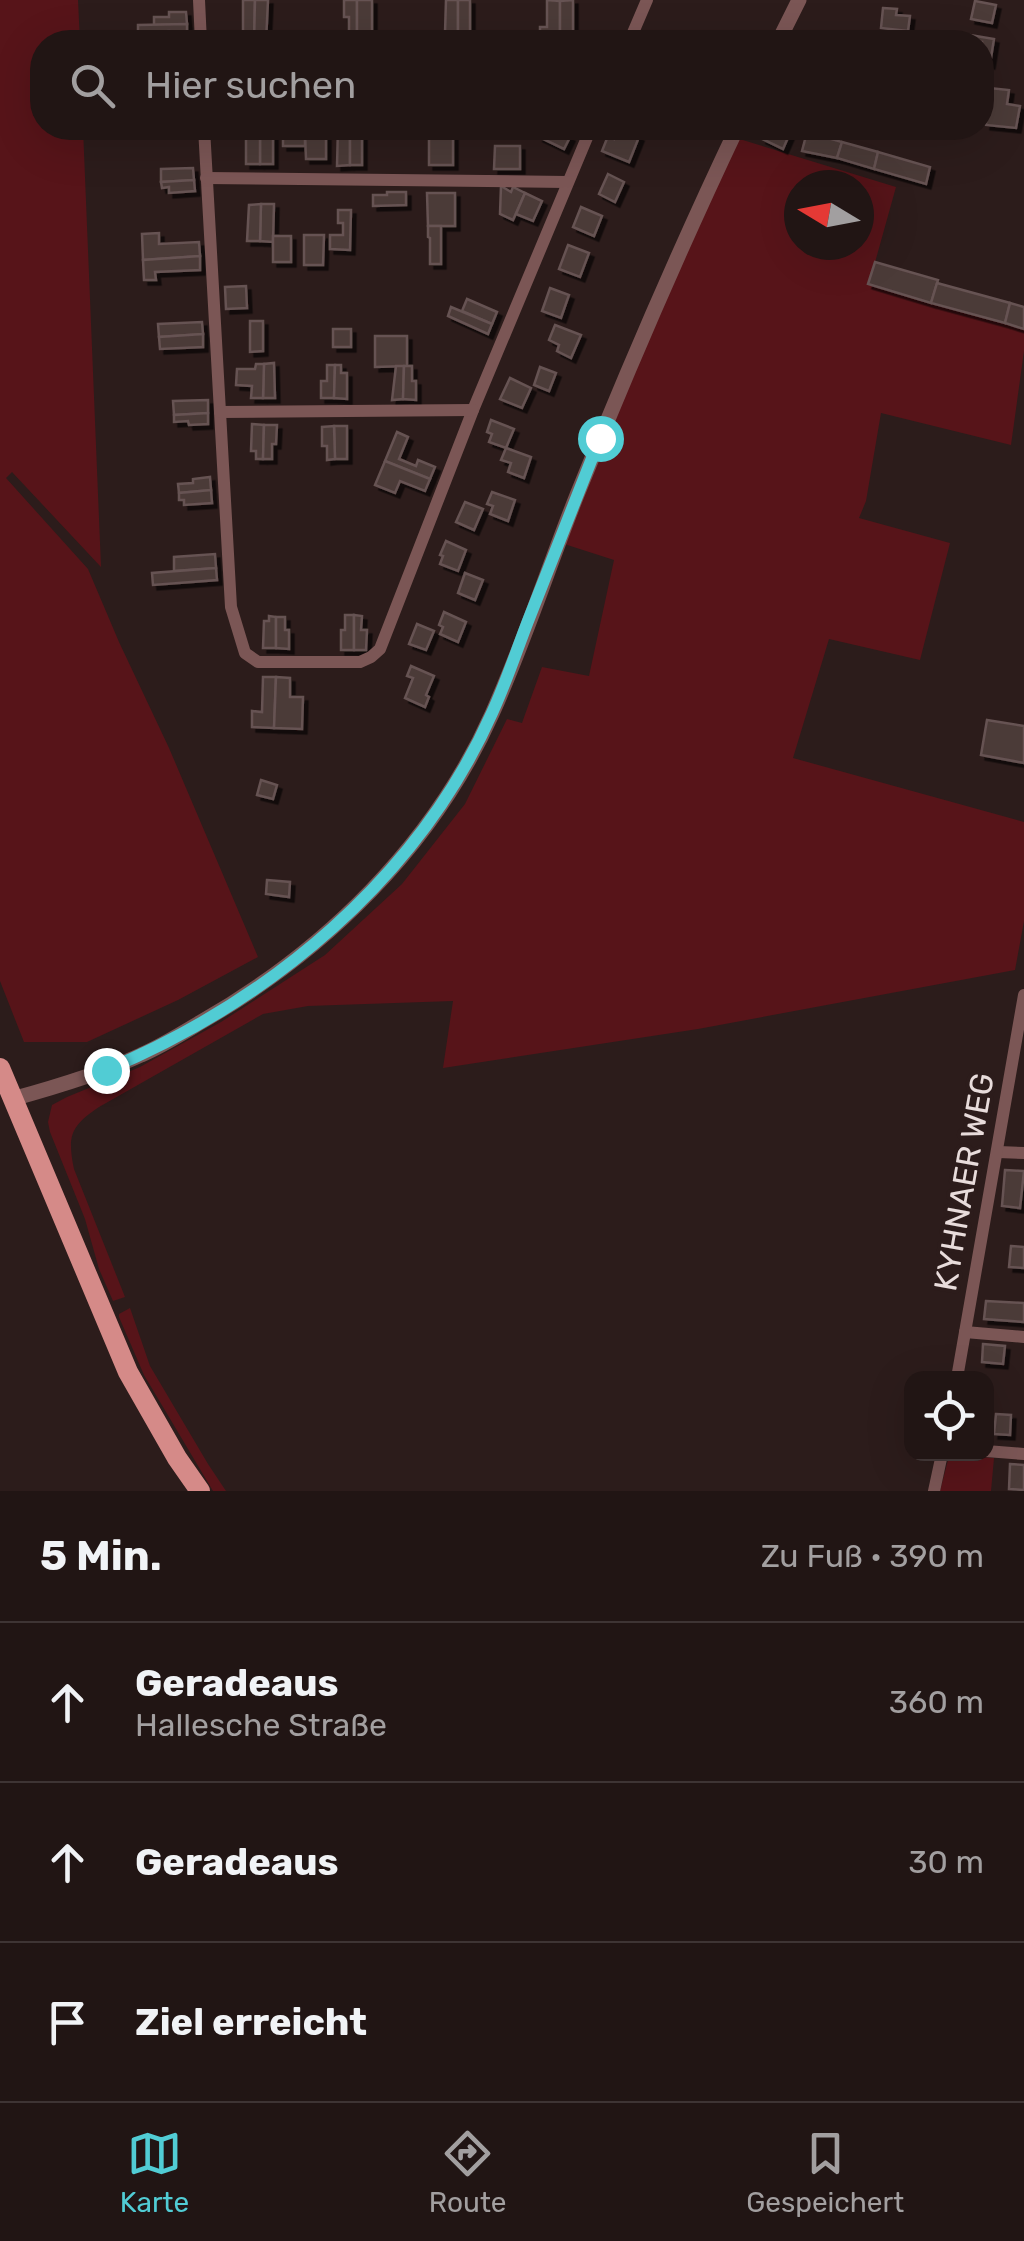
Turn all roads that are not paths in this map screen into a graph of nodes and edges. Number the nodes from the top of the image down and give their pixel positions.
1 (199, 0) edge
2 (648, 0) edge
3 (800, 0) edge
4 (200, 30) edge
5 (634, 30) edge
6 (784, 30) edge
7 (204, 140) edge
8 (586, 140) edge
9 (732, 140) edge
10 (206, 178) junction
11 (568, 182) junction
12 (473, 410) junction
13 (220, 412) junction
14 (1024, 995) edge
15 (1018, 1064) edge
16 (0, 1068) edge
17 (6, 1100) edge
18 (998, 1152) junction
19 (1024, 1153) edge
20 (965, 1332) junction
21 (1024, 1337) edge
22 (957, 1371) edge
23 (994, 1452) edge
24 (1024, 1454) edge
25 (940, 1461) edge
26 (200, 1491) edge
27 (934, 1491) edge

1 - 4 street
2 - 5 street
3 - 6 street
7 - 10 street
8 - 11 street
9 - 17 street
10 - 11 street
10 - 13 street
11 - 12 street
12 - 13 street
12 - 13 street
14 - 15 street, KYHNAER WEG
15 - 18 street, KYHNAER WEG
16 - 17 main road
17 - 26 main road
18 - 19 street
18 - 20 street, KYHNAER WEG
20 - 21 street
20 - 22 street, KYHNAER WEG
23 - 24 street
25 - 27 street

